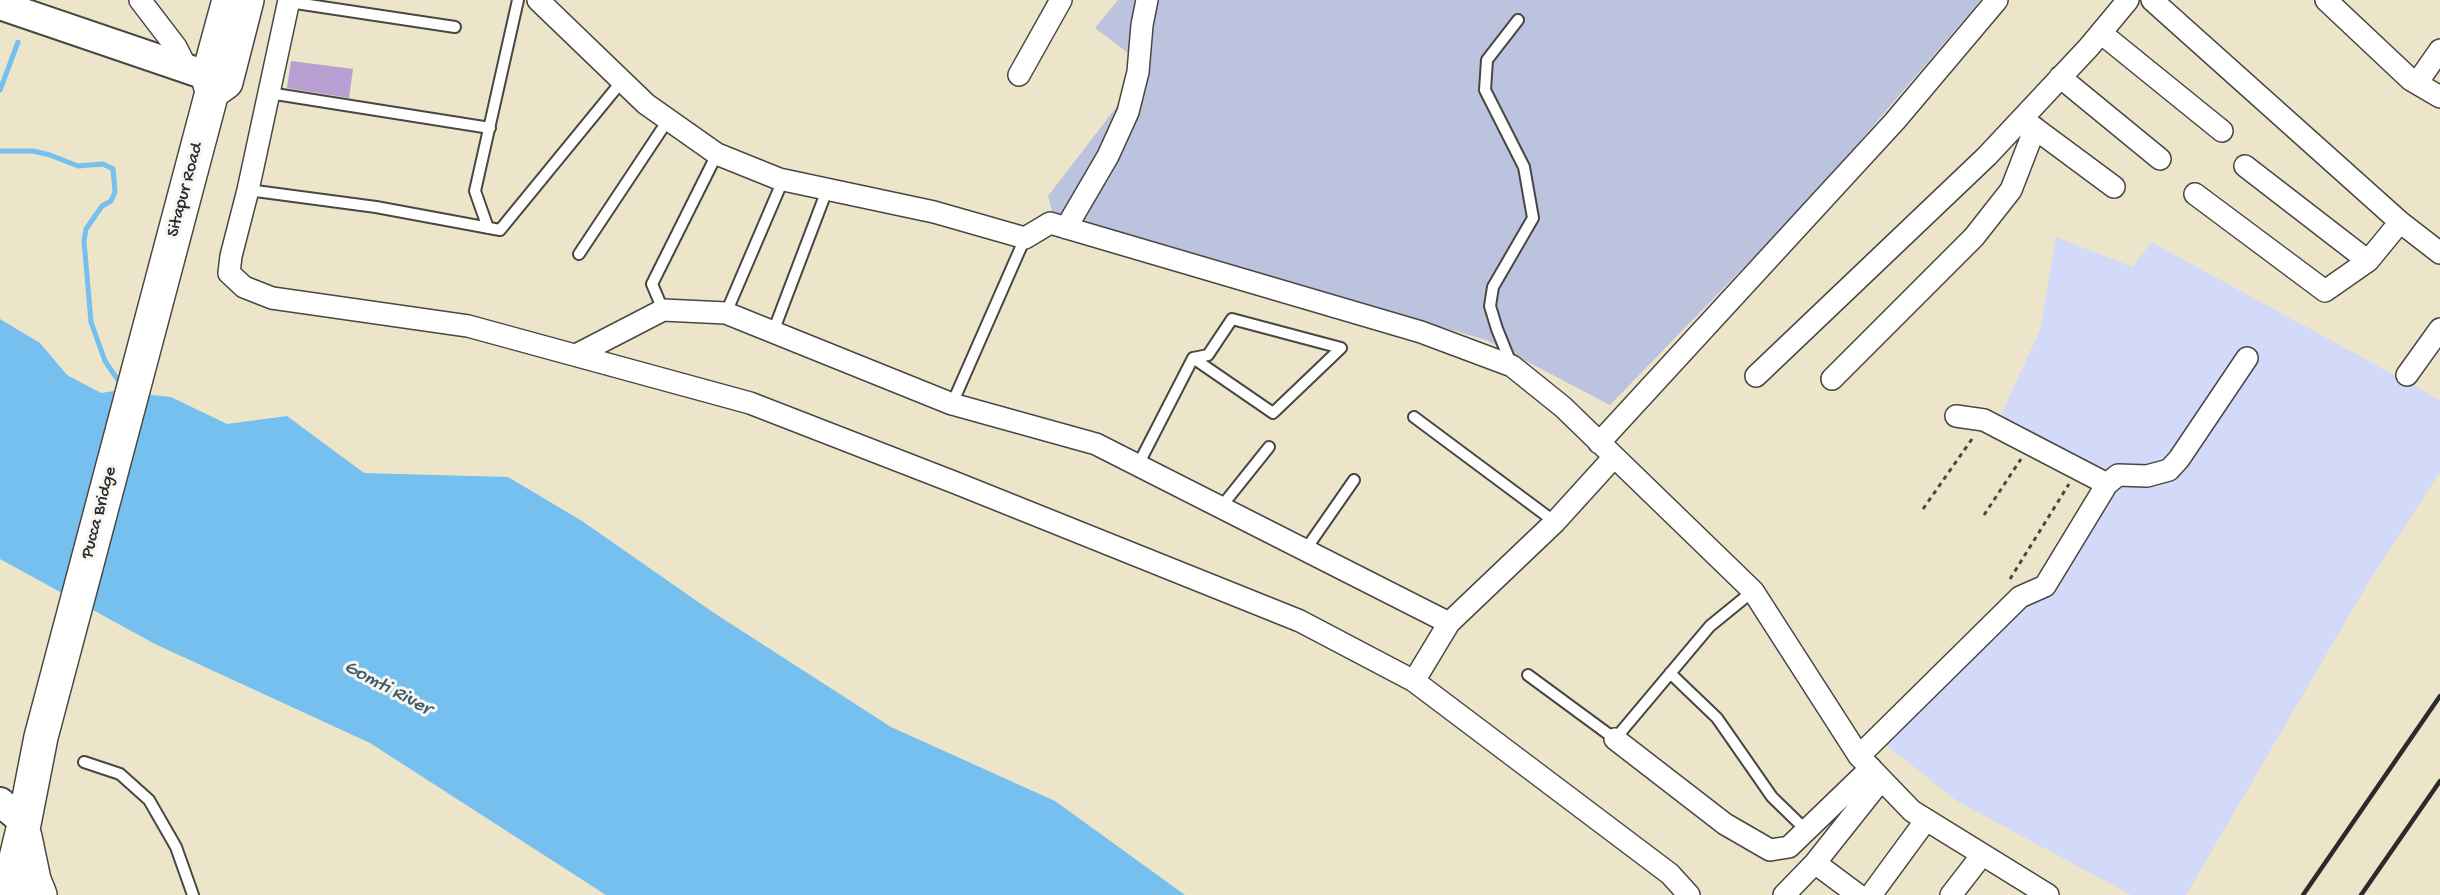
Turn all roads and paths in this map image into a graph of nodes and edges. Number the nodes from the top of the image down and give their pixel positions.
1 (140, 0) edge
2 (229, 0) edge
3 (247, 0) edge
4 (518, 0) edge
5 (538, 0) edge
6 (1061, 0) edge
7 (1147, 0) edge
8 (1997, 0) edge
9 (2128, 0) edge
10 (2152, 0) edge
11 (2326, 0) edge
12 (289, 1) edge
13 (0, 5) edge
14 (1518, 20) dead end
15 (454, 27) dead end
16 (2101, 33) junction
17 (2440, 50) edge
18 (1019, 75) dead end
19 (2060, 77) junction
20 (208, 80) junction
21 (622, 81) junction
22 (2417, 83) junction
23 (269, 93) junction
24 (2440, 97) edge
25 (668, 120) junction
26 (2029, 124) junction
27 (490, 128) junction
28 (2223, 131) dead end
29 (717, 154) junction
30 (2160, 159) dead end
31 (2245, 166) dead end
32 (783, 180) junction
33 (2114, 187) dead end
34 (248, 190) junction
35 (827, 190) junction
36 (2195, 194) dead end
37 (2400, 222) junction
38 (488, 228) junction
39 (1066, 228) junction
40 (1024, 238) junction
41 (2440, 253) edge
42 (579, 254) dead end
43 (2368, 261) junction
44 (159, 289) joint
45 (663, 310) junction
46 (726, 313) junction
47 (2440, 329) edge
48 (773, 332) junction
49 (576, 355) junction
50 (1193, 358) junction
51 (2247, 358) dead end
52 (1512, 366) junction
53 (2407, 375) dead end
54 (1756, 376) dead end
55 (1832, 379) dead end
56 (952, 404) junction
57 (1956, 416) dead end
58 (1414, 417) dead end
59 (1984, 420) junction
60 (2030, 445) junction
61 (1269, 447) dead end
62 (1606, 450) junction
63 (1138, 465) junction
64 (2078, 470) junction
65 (1354, 480) dead end
66 (2107, 484) junction
67 (1221, 507) junction
68 (1923, 509) dead end
69 (1984, 515) dead end
70 (1555, 522) junction
71 (1306, 549) junction
72 (2010, 579) dead end
73 (1753, 591) junction
74 (1449, 623) junction
75 (1670, 673) junction
76 (1528, 675) dead end
77 (1414, 681) junction
78 (1615, 739) junction
79 (84, 762) dead end
80 (1870, 768) junction
81 (16, 818) edge
82 (1926, 820) junction
83 (1806, 830) junction
84 (1982, 855) junction
85 (1815, 863) junction
86 (7, 873) edge
87 (2038, 893) edge
88 (40, 895) edge
89 (193, 895) edge
90 (1689, 895) edge
91 (1784, 895) edge
92 (1858, 895) edge
93 (1870, 895) edge
94 (1951, 895) edge

1 - 20 street
2 - 20 main road, Sitapur Road
3 - 20 main road, Sitapur Road
4 - 27 lane
5 - 21 street
6 - 18 street
7 - 39 street
8 - 62 street
9 - 16 street
10 - 37 street
11 - 22 street
12 - 15 lane
12 - 23 street
13 - 20 main road
14 - 52 lane
16 - 19 street
16 - 28 street
17 - 22 street
19 - 26 street
19 - 30 street
20 - 44 main road, Sitapur Road
21 - 25 street
21 - 38 lane
22 - 24 street
23 - 27 lane
23 - 34 street
25 - 29 street
25 - 42 lane
26 - 33 street
26 - 54 street
26 - 55 street
27 - 38 lane
29 - 32 street
29 - 45 lane
31 - 43 street
32 - 35 street
32 - 46 lane
34 - 38 lane
34 - 49 street
35 - 40 street
35 - 48 lane
36 - 43 street
37 - 41 street
37 - 43 street
39 - 40 street
39 - 52 street
40 - 56 lane
44 - 81 main road, Pucca Bridge
45 - 46 street
45 - 49 street
46 - 48 street
47 - 53 street
48 - 56 street
49 - 77 street
50 - 50 lane
50 - 63 lane
51 - 66 street
52 - 62 street
56 - 63 street
57 - 59 street
58 - 70 lane
59 - 60 street
59 - 68 path
60 - 64 street
60 - 69 path
61 - 67 lane
62 - 70 street
62 - 73 street
63 - 67 street
64 - 66 street
64 - 72 path
65 - 71 lane
66 - 80 street
67 - 71 street
70 - 74 street
71 - 74 street
73 - 75 lane
73 - 80 street
74 - 77 street
75 - 78 lane
75 - 83 lane
76 - 78 lane
77 - 90 street
78 - 83 street
79 - 89 lane
80 - 82 street
80 - 83 street
80 - 85 street
81 - 86 main road
81 - 88 main road
82 - 84 street
82 - 93 street
84 - 87 street
84 - 94 street
85 - 91 street
85 - 92 street

